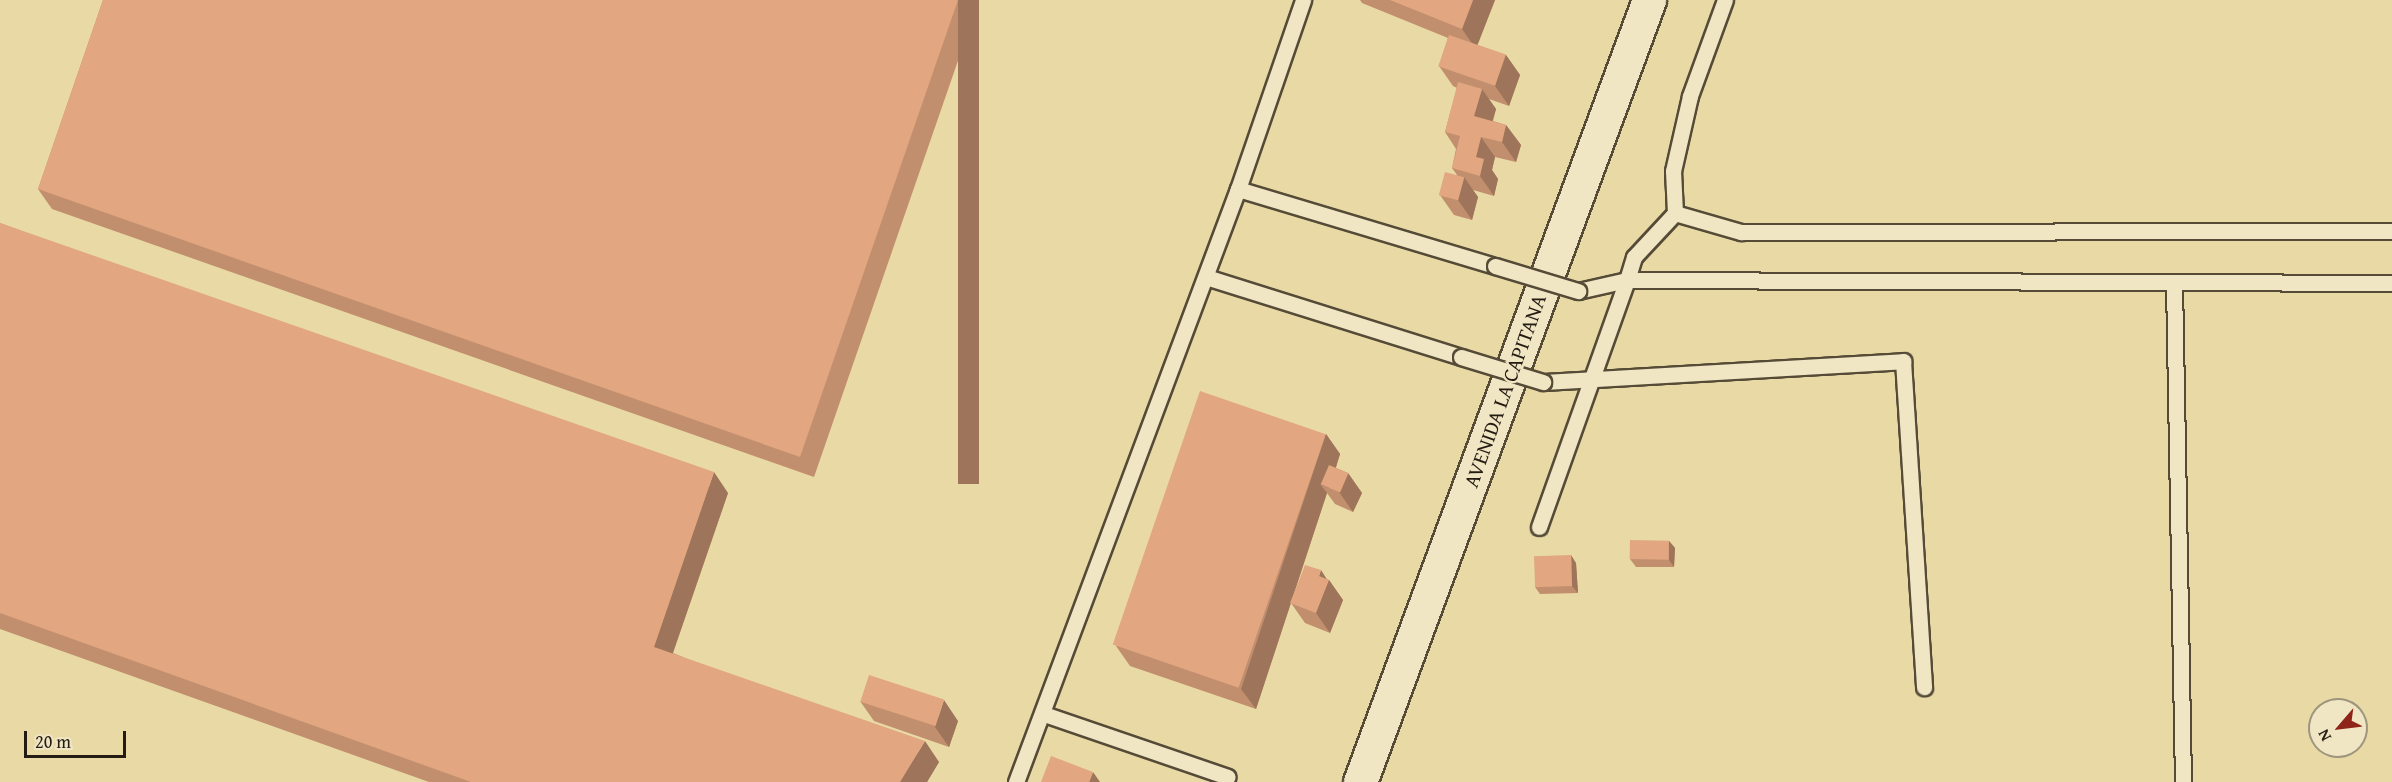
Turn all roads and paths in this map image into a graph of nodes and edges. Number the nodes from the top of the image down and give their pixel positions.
1 (1303, 0) edge
2 (1649, 0) edge
3 (1725, 0) edge
4 (1238, 189) junction
5 (1675, 213) junction
6 (2392, 231) edge
7 (1206, 277) junction
8 (1627, 280) junction
9 (2174, 282) junction
10 (2392, 283) edge
11 (1592, 380) junction
12 (1539, 527) dead end
13 (1924, 687) dead end
14 (1044, 714) junction
15 (1228, 777) dead end
16 (1016, 782) edge
17 (1360, 782) edge
18 (2183, 782) edge

1 - 4 lane
2 - 17 street, AVENIDA LA CAPITANA
3 - 5 lane
4 - 7 lane
4 - 8 lane, bridge
5 - 6 lane
5 - 8 lane
7 - 11 lane, bridge
7 - 14 lane
8 - 9 lane
8 - 11 lane
9 - 10 lane
9 - 18 lane
11 - 12 lane
11 - 13 lane
14 - 15 lane
14 - 16 lane

